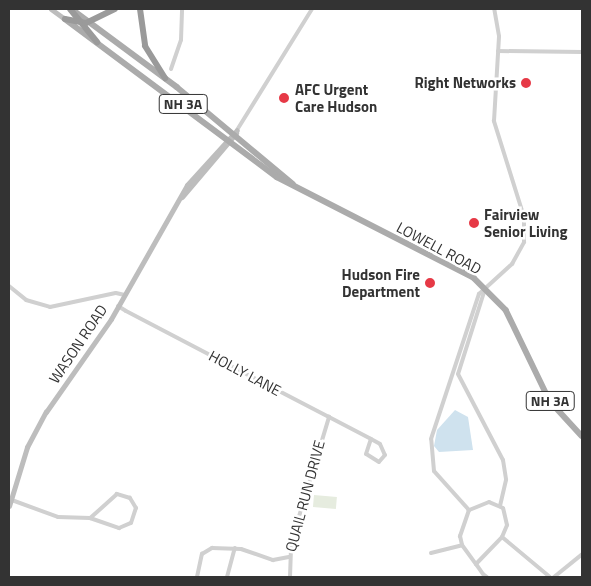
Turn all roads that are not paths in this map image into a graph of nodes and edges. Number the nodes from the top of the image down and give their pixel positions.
1 (51, 9) edge
2 (70, 9) edge
3 (115, 9) edge
4 (140, 9) edge
5 (182, 9) edge
6 (312, 9) edge
7 (494, 9) edge
8 (65, 18) junction
9 (90, 22) junction
10 (79, 23) junction
11 (97, 42) junction
12 (498, 52) junction
13 (582, 52) edge
14 (171, 69) dead end
15 (166, 78) junction
16 (235, 132) junction
17 (229, 140) junction
18 (300, 190) junction
19 (9, 286) edge
20 (485, 287) junction
21 (125, 295) junction
22 (118, 306) junction
23 (450, 377) junction
24 (459, 380) junction
25 (330, 417) junction
26 (582, 436) edge
27 (371, 439) junction
28 (10, 501) edge
29 (500, 506) junction
30 (469, 510) junction
31 (90, 518) junction
32 (502, 537) junction
33 (462, 545) junction
34 (235, 548) junction
35 (431, 553) dead end
36 (582, 554) edge
37 (289, 557) junction
38 (476, 564) junction
39 (549, 576) edge
40 (197, 577) edge
41 (227, 577) edge
42 (290, 577) edge
43 (487, 577) edge

1 - 8 street, LOWELL ROAD / NH 3A
2 - 9 main road, LOWELL ROAD / NH 3A
2 - 10 highway
3 - 9 highway
4 - 15 highway
5 - 14 street
6 - 16 street
7 - 12 street
8 - 10 highway
8 - 11 main road, LOWELL ROAD / NH 3A
9 - 10 highway
9 - 15 main road, LOWELL ROAD / NH 3A
10 - 11 highway
11 - 17 main road, LOWELL ROAD / NH 3A
12 - 13 street
12 - 20 street
15 - 16 main road, LOWELL ROAD / NH 3A
16 - 17 street, WASON ROAD
16 - 18 main road, LOWELL ROAD / NH 3A
17 - 18 main road, LOWELL ROAD / NH 3A
17 - 21 street, WASON ROAD
18 - 20 main road, LOWELL ROAD / NH 3A
19 - 21 street
20 - 23 street
20 - 24 street
20 - 26 main road, LOWELL ROAD / NH 3A
21 - 22 street, WASON ROAD
22 - 25 street, HOLLY LANE
22 - 28 street, WASON ROAD
23 - 24 street
23 - 30 street
24 - 29 street
25 - 27 street, HOLLY LANE
25 - 37 street, QUAIL RUN DRIVE
27 - 27 street
28 - 31 street
29 - 30 street
29 - 32 street
30 - 33 street
31 - 31 street
32 - 38 street
32 - 39 street
33 - 35 street
33 - 38 street
34 - 37 street
34 - 40 street
34 - 41 street
36 - 39 street
37 - 42 street, QUAIL RUN DRIVE
38 - 43 street

